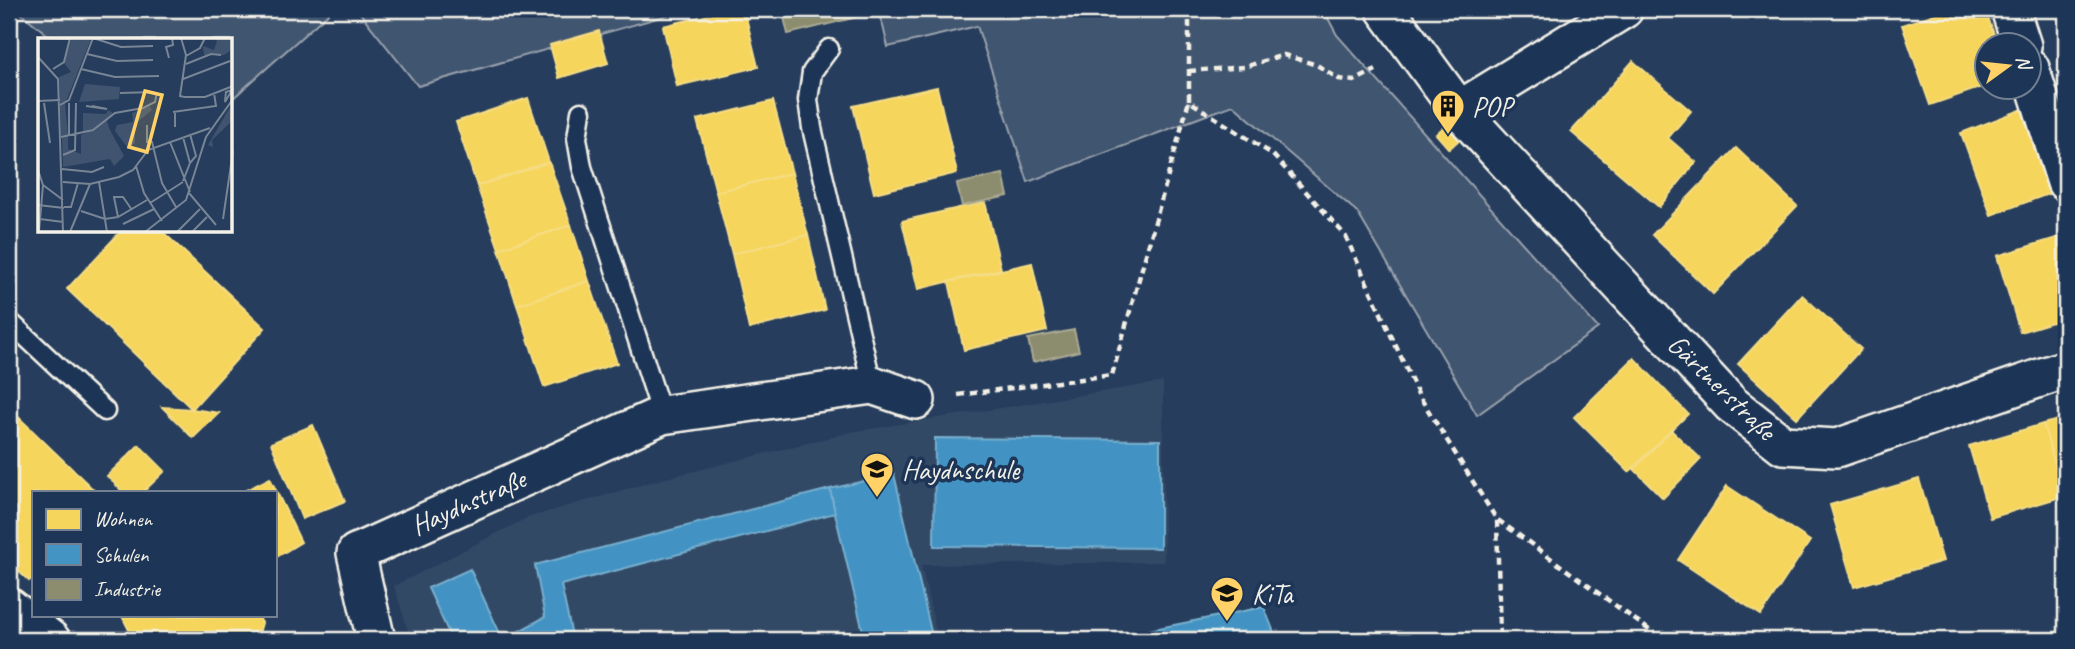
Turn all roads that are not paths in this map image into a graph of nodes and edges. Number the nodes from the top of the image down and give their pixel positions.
1 (1385, 9) edge
2 (1624, 9) edge
3 (2010, 9) edge
4 (2017, 32) edge
5 (829, 49) dead end
6 (2040, 102) edge
7 (1459, 110) junction
8 (581, 112) dead end
9 (2066, 182) edge
10 (9, 321) edge
11 (2066, 369) edge
12 (872, 385) junction
13 (916, 400) road end
14 (106, 411) dead end
15 (662, 415) junction
16 (9, 607) edge
17 (51, 640) edge
18 (376, 640) edge

1 - 7 street, Gärtnerstraße
2 - 7 street
3 - 4 street
5 - 12 lane
6 - 9 street
7 - 11 street, Gärtnerstraße
8 - 15 lane
10 - 14 lane
12 - 13 street, Haydnstraße
12 - 15 street, Haydnstraße
15 - 18 street, Haydnstraße
16 - 17 street

